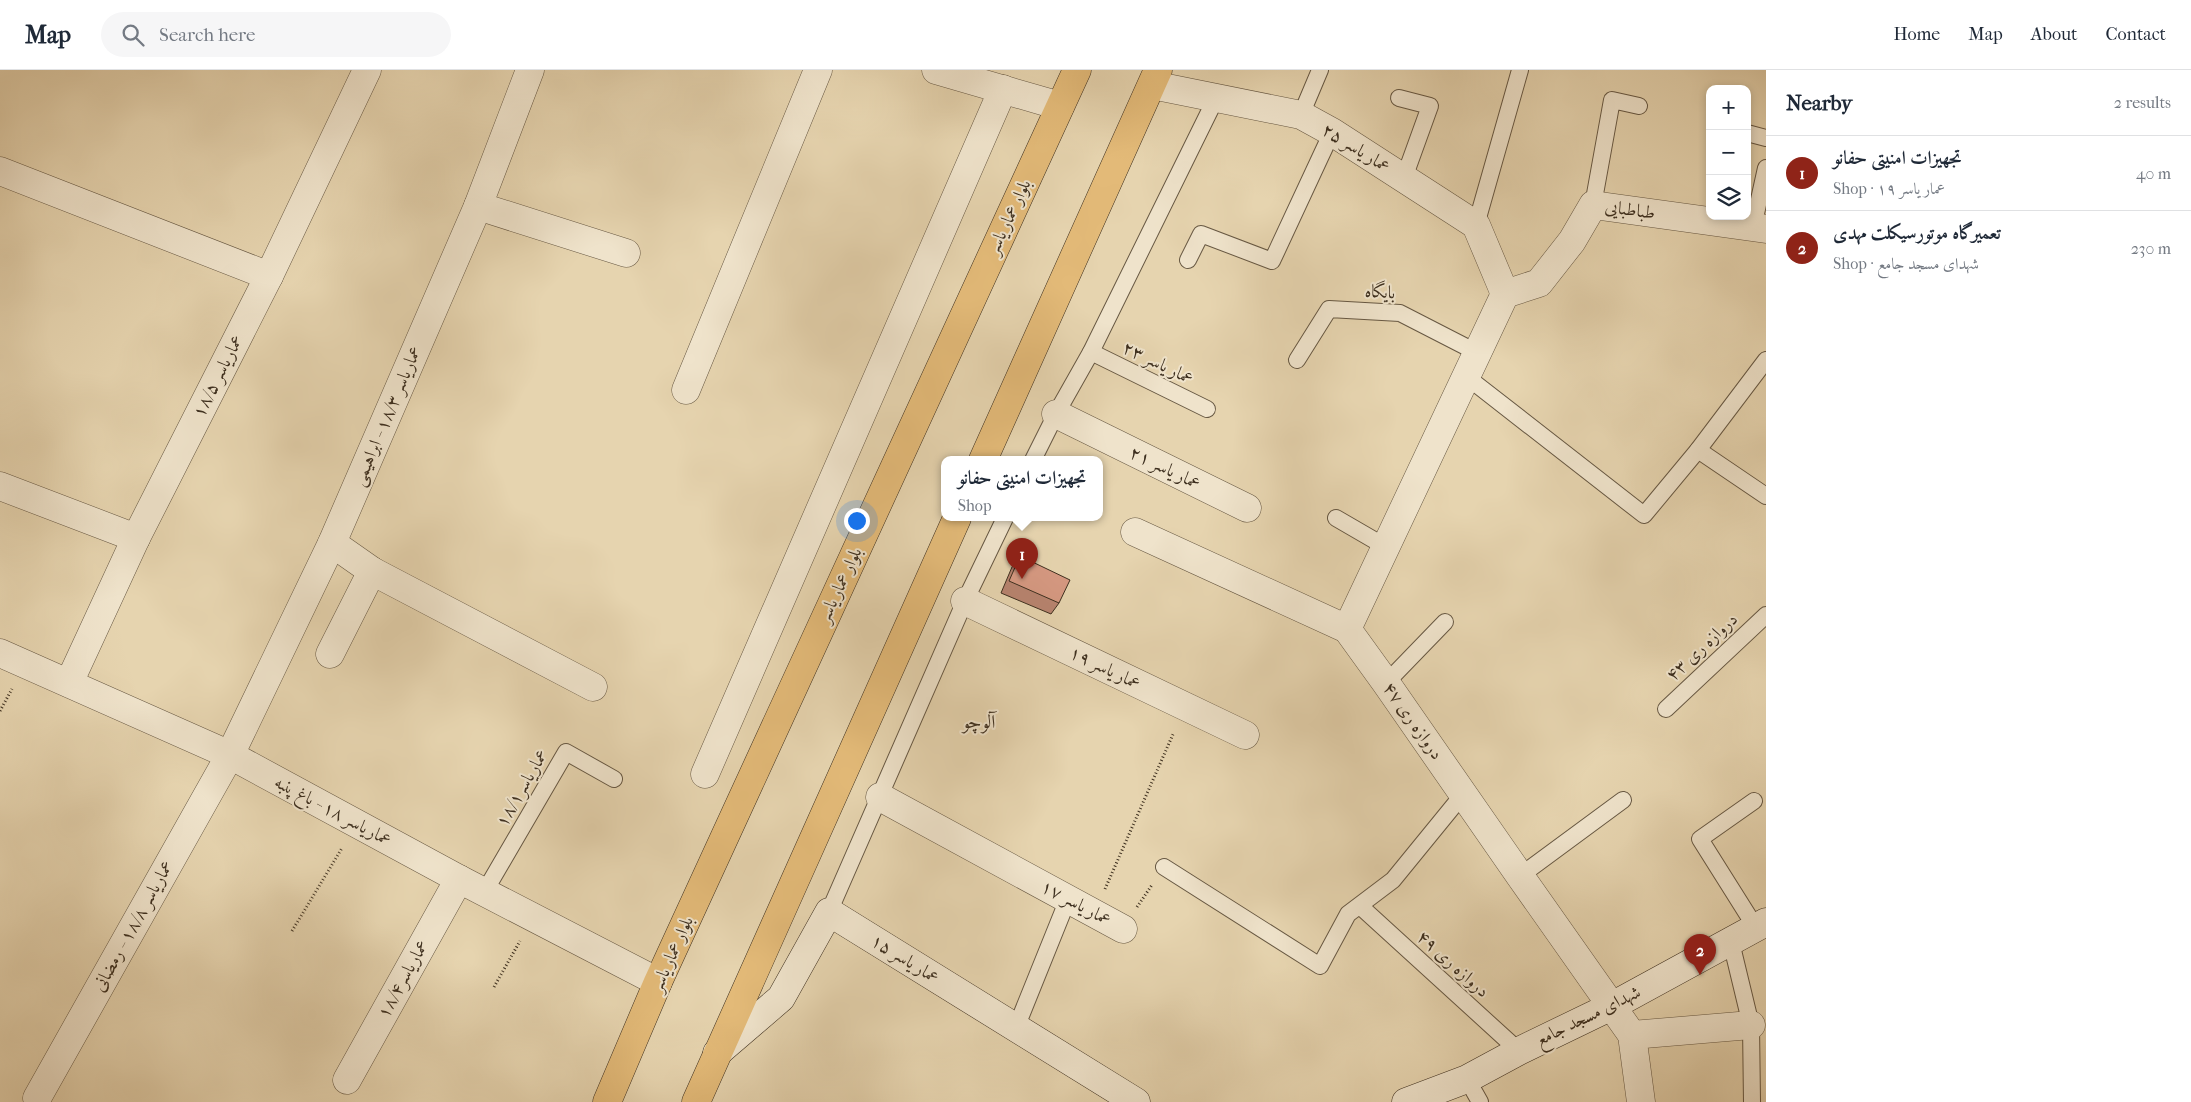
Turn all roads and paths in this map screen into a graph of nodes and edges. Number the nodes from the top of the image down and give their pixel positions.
1 (367, 70) edge
2 (530, 70) edge
3 (818, 70) edge
4 (936, 70) edge
5 (1077, 70) edge
6 (1320, 70) edge
7 (1520, 70) edge
8 (1155, 77) edge
9 (1003, 89) junction
10 (1216, 98) junction
11 (1399, 98) dead end
12 (1060, 106) junction
13 (1639, 106) dead end
14 (1301, 114) junction
15 (1332, 132) junction
16 (1751, 134) edge
17 (1766, 138) edge
18 (1766, 168) edge
19 (0, 171) edge
20 (1404, 178) junction
21 (1593, 205) junction
22 (478, 206) junction
23 (1476, 225) junction
24 (1760, 228) edge
25 (626, 253) dead end
26 (1188, 260) dead end
27 (269, 276) junction
28 (1505, 294) junction
29 (1091, 352) junction
30 (1298, 360) dead end
31 (1766, 360) edge
32 (1472, 365) junction
33 (686, 390) dead end
34 (1207, 410) dead end
35 (1056, 414) junction
36 (1698, 450) junction
37 (985, 456) edge
38 (1035, 456) edge
39 (0, 486) edge
40 (1766, 496) edge
41 (1247, 508) dead end
42 (1336, 518) dead end
43 (956, 521) edge
44 (1005, 521) edge
45 (1135, 532) dead end
46 (136, 538) junction
47 (332, 543) junction
48 (1386, 547) junction
49 (372, 571) junction
50 (965, 601) junction
51 (1766, 615) edge
52 (1445, 622) dead end
53 (1347, 629) junction
54 (0, 653) edge
55 (330, 654) dead end
56 (68, 683) junction
57 (1386, 683) junction
58 (593, 687) dead end
59 (1185, 706) junction
60 (1666, 709) dead end
61 (1245, 736) dead end
62 (230, 755) junction
63 (705, 774) dead end
64 (614, 779) dead end
65 (1464, 793) junction
66 (880, 797) junction
67 (1623, 800) dead end
68 (1754, 801) dead end
69 (356, 824) junction
70 (1164, 867) joint
71 (1520, 876) junction
72 (459, 879) junction
73 (485, 891) junction
74 (1068, 899) junction
75 (1360, 906) junction
76 (829, 912) junction
77 (1094, 913) junction
78 (534, 917) junction
79 (1761, 925) edge
80 (1124, 929) joint
81 (292, 931) dead end
82 (1730, 942) junction
83 (658, 982) junction
84 (494, 987) dead end
85 (1612, 1006) junction
86 (1751, 1025) junction
87 (1016, 1028) junction
88 (1632, 1034) junction
89 (1518, 1051) junction
90 (717, 1053) junction
91 (1467, 1079) junction
92 (347, 1080) dead end
93 (37, 1098) dead end
94 (607, 1102) edge
95 (696, 1102) edge
96 (1136, 1102) edge
97 (1406, 1102) edge
98 (1480, 1102) edge
99 (1641, 1102) edge
100 (1752, 1102) edge

1 - 27 street, عماریاسر ۱۸/۵
2 - 22 street, عماریاسر ۱۸/۳ - ابراهیمی
3 - 33 street
4 - 9 street
5 - 12 main road, بلوار عمار یاسر
6 - 14 lane
7 - 23 lane
8 - 10 street, عمار یاسر ۲۵
8 - 37 main road
9 - 12 street
9 - 63 street
10 - 14 street, عمار یاسر ۲۵
10 - 29 lane
11 - 20 lane
12 - 83 main road, بلوار عمار یاسر
13 - 21 lane
14 - 15 street, عمار یاسر ۲۵
15 - 20 street, عمار یاسر ۲۵
15 - 26 lane
16 - 17 lane
18 - 24 lane
19 - 27 street
20 - 23 street, عمار یاسر ۲۵
21 - 24 street, طباطبایی
21 - 28 street, طباطبایی
22 - 25 street
22 - 47 street, عماریاسر ۱۸/۳ - ابراهیمی
23 - 28 street
27 - 46 street, عماریاسر ۱۸/۵
28 - 32 street
29 - 34 lane, عمار یاسر ۲۳
29 - 35 lane
30 - 32 lane, بایگاه
31 - 36 lane
32 - 36 lane
32 - 48 street
35 - 38 lane
35 - 41 street, عمار یاسر ۲۱
36 - 40 lane
39 - 46 street
42 - 48 lane
43 - 90 main road
44 - 50 lane
45 - 53 street, دروازه ری ۴۷
46 - 56 street, عماریاسر ۱۸/۵
47 - 49 street
47 - 62 street, عماریاسر ۱۸/۳ - ابراهیمی
48 - 53 street
49 - 55 street
49 - 58 street
50 - 59 street, عمار یاسر ۱۹
50 - 66 lane
51 - 60 lane, دروازه ری ۴۳
52 - 57 lane
53 - 57 street, دروازه ری ۴۷
54 - 56 street, عماریاسر ۱۸ - باغ پنبه
56 - 62 street, عماریاسر ۱۸ - باغ پنبه
57 - 65 street, دروازه ری ۴۷
59 - 61 street, عمار یاسر ۱۹
59 - 77 path
62 - 69 street, عماریاسر ۱۸ - باغ پنبه
62 - 93 street, عماریاسر ۱۸/۸ - رمضانی
64 - 73 lane, عماریاسر۱۸/۱
65 - 71 street, دروازه ری ۴۷
65 - 75 lane
66 - 74 street, عمار یاسر ۱۷
66 - 76 lane
67 - 71 lane
68 - 79 lane
69 - 72 street, عماریاسر ۱۸ - باغ پنبه
69 - 81 path
70 - 75 lane
70 - 80 path, عمار یاسر ۱۷
71 - 85 street, دروازه ری ۴۷
72 - 73 street, عماریاسر ۱۸ - باغ پنبه
72 - 92 street, عماریاسر۱۸/۴
73 - 78 street, عماریاسر ۱۸ - باغ پنبه
74 - 77 street, عمار یاسر ۱۷
74 - 87 lane
75 - 89 lane, دروازه ری ۴۹
76 - 87 street, عمار یاسر ۱۵
76 - 90 street
77 - 80 street, عمار یاسر ۱۷
78 - 83 street, عماریاسر ۱۸ - باغ پنبه
78 - 84 path
79 - 82 street, شهدای مسجد جامع
82 - 85 street, شهدای مسجد جامع
82 - 86 lane
83 - 94 main road, بلوار عمار یاسر
85 - 88 street, دروازه ری ۴۷
85 - 89 street, شهدای مسجد جامع
86 - 88 street
86 - 100 lane
87 - 96 street, عمار یاسر ۱۵
88 - 99 street
89 - 91 street, شهدای مسجد جامع
90 - 95 main road
91 - 97 street, شهدای مسجد جامع
91 - 98 lane

